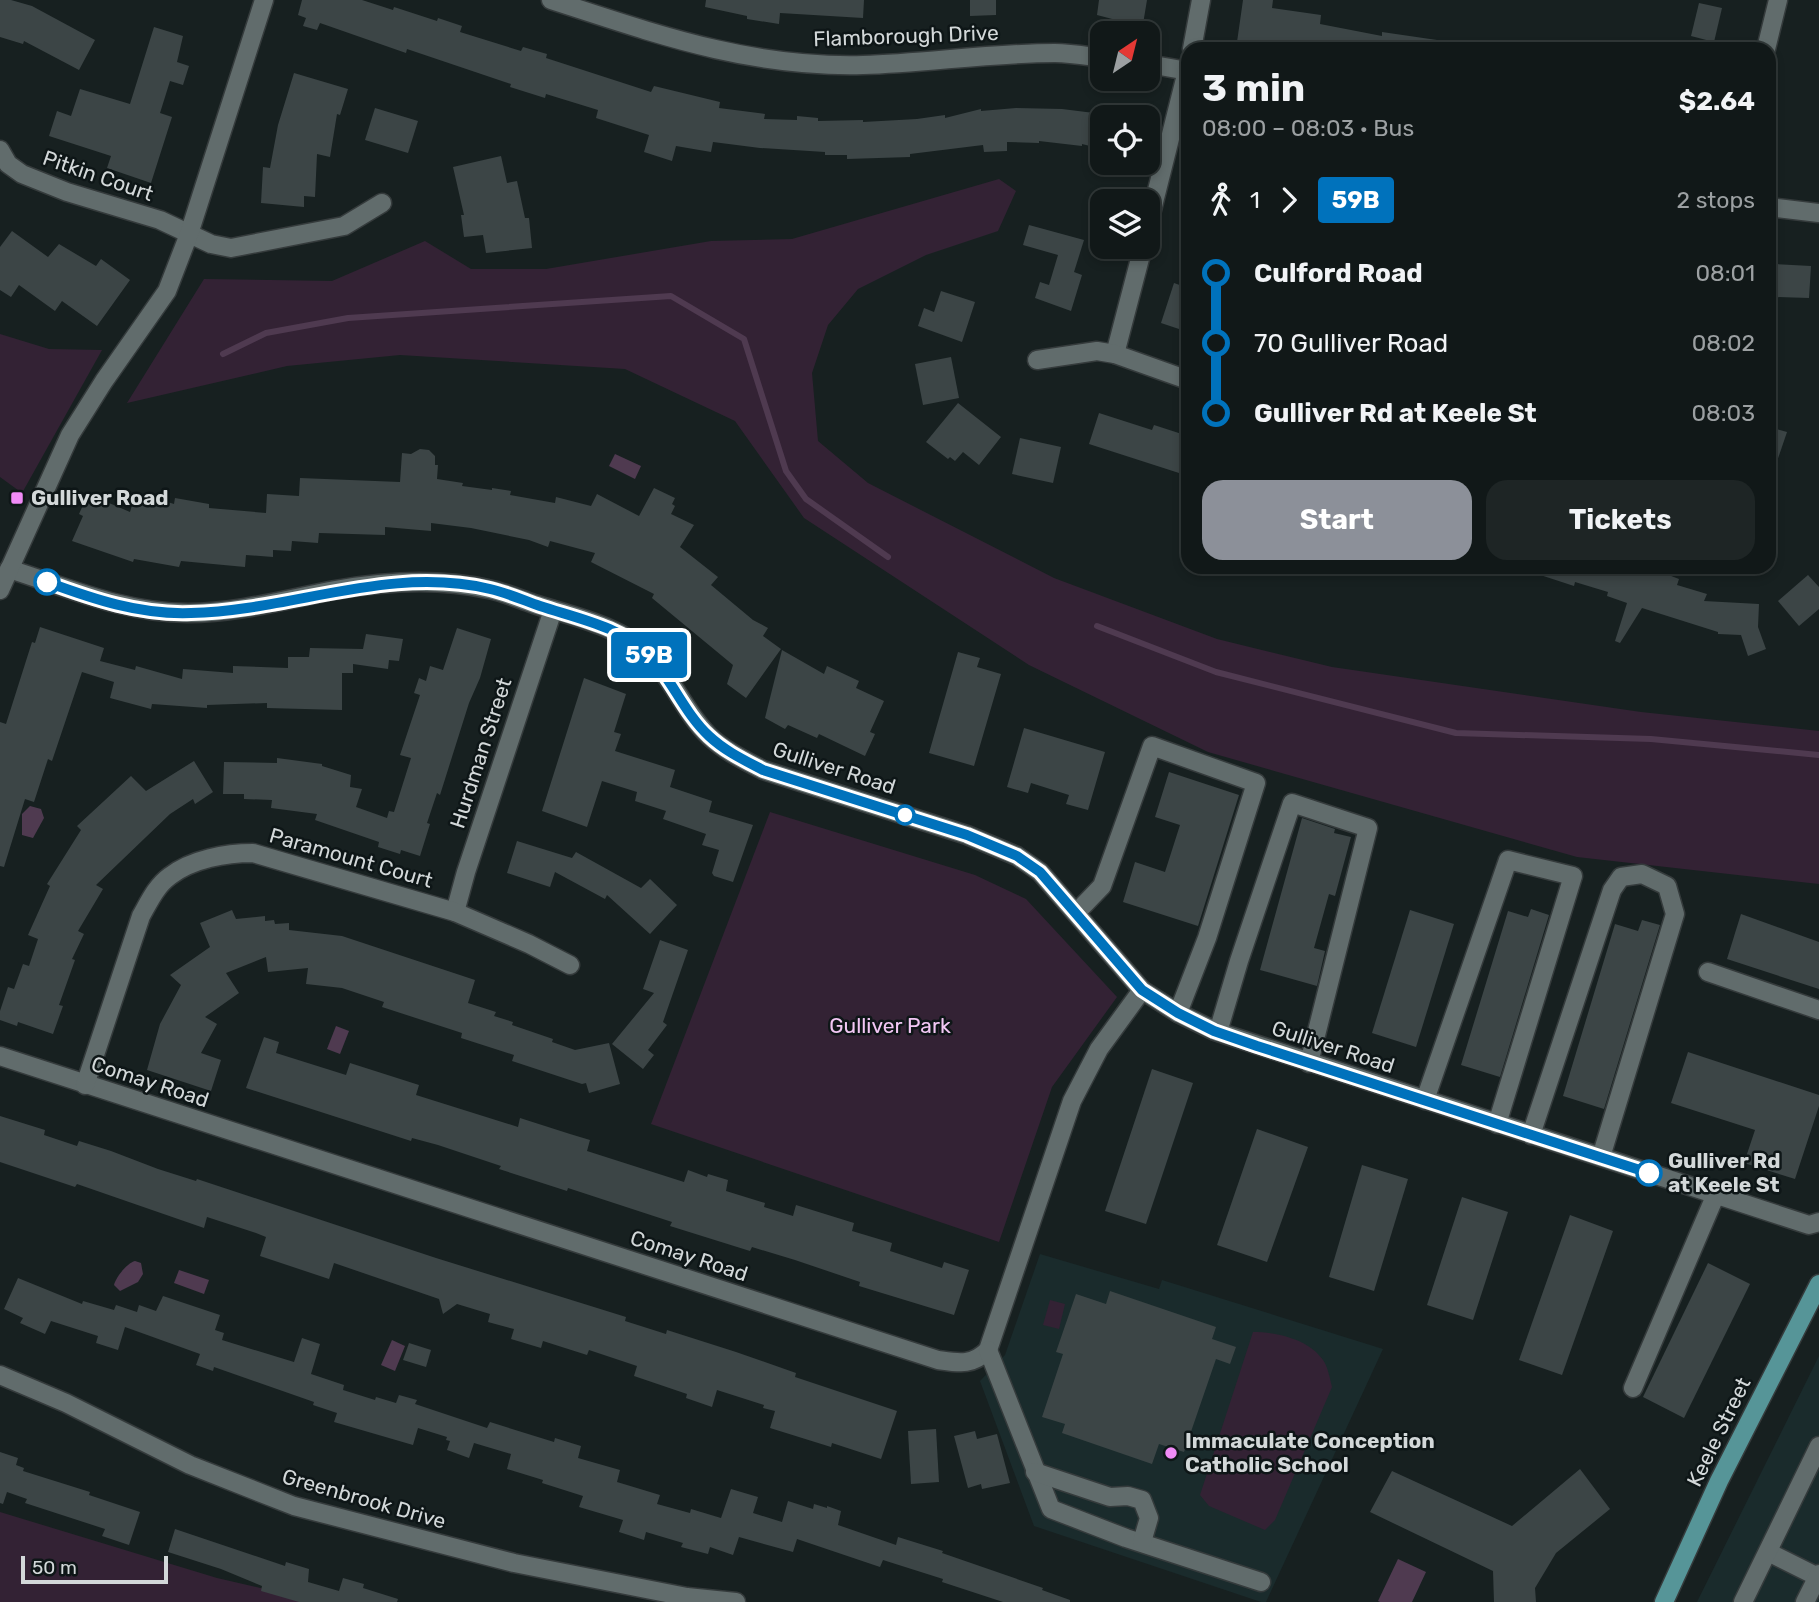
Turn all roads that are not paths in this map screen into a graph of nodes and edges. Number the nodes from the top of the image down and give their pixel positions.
1 (264, 0) edge
2 (551, 0) edge
3 (1201, 0) edge
4 (1778, 0) edge
5 (1193, 42) edge
6 (1768, 42) edge
7 (1090, 56) edge
8 (1160, 66) edge
9 (1181, 68) edge
10 (1181, 96) edge
11 (0, 150) edge
12 (1157, 189) edge
13 (382, 203) dead end
14 (1776, 208) edge
15 (1819, 213) edge
16 (189, 234) junction
17 (1140, 259) edge
18 (1115, 354) junction
19 (1037, 360) dead end
20 (1181, 378) edge
21 (9, 569) junction
22 (0, 590) edge
23 (553, 610) junction
24 (455, 912) junction
25 (1077, 912) junction
26 (570, 965) dead end
27 (1708, 972) dead end
28 (1142, 990) junction
29 (1819, 1010) edge
30 (1178, 1013) junction
31 (1218, 1032) junction
32 (0, 1056) edge
33 (1309, 1063) junction
34 (85, 1085) junction
35 (1425, 1100) junction
36 (1497, 1124) junction
37 (1531, 1135) junction
38 (1601, 1157) junction
39 (1716, 1194) junction
40 (1819, 1222) edge
41 (1819, 1284) edge
42 (988, 1350) junction
43 (0, 1375) edge
44 (1633, 1388) dead end
45 (1819, 1446) edge
46 (1035, 1472) junction
47 (1142, 1542) junction
48 (1768, 1552) junction
49 (1818, 1576) edge
50 (1261, 1582) dead end
51 (736, 1602) edge
52 (1664, 1602) edge
53 (1743, 1602) edge
54 (1805, 1602) edge

1 - 16 street
2 - 7 street, Flamborough Drive
3 - 5 street
4 - 6 street
8 - 9 street
10 - 12 street
11 - 16 street, Pitkin Court
13 - 16 street, Pitkin Court
14 - 15 street
16 - 21 street
17 - 18 street
18 - 19 street
18 - 20 street
21 - 22 street
21 - 23 street, Gulliver Road
23 - 24 street, Hurdman Street
23 - 25 street, Gulliver Road
24 - 26 street, Paramount Court
24 - 34 street, Paramount Court
25 - 28 street, Gulliver Road
25 - 30 street
27 - 29 street
28 - 30 street, Gulliver Road
28 - 42 street
30 - 31 street, Gulliver Road
31 - 33 street, Gulliver Road
31 - 33 street
32 - 34 street, Comay Road
33 - 35 street, Gulliver Road
34 - 42 street, Comay Road
35 - 36 street, Gulliver Road
35 - 36 street
36 - 37 street, Gulliver Road
37 - 38 street, Gulliver Road
37 - 38 street
38 - 39 street, Gulliver Road
39 - 40 street, Gulliver Road
39 - 44 street
41 - 52 main road, Keele Street
42 - 46 street
43 - 51 street, Greenbrook Drive
45 - 48 street
46 - 47 street
46 - 47 street
47 - 50 street
48 - 49 street
48 - 53 street
49 - 54 street

